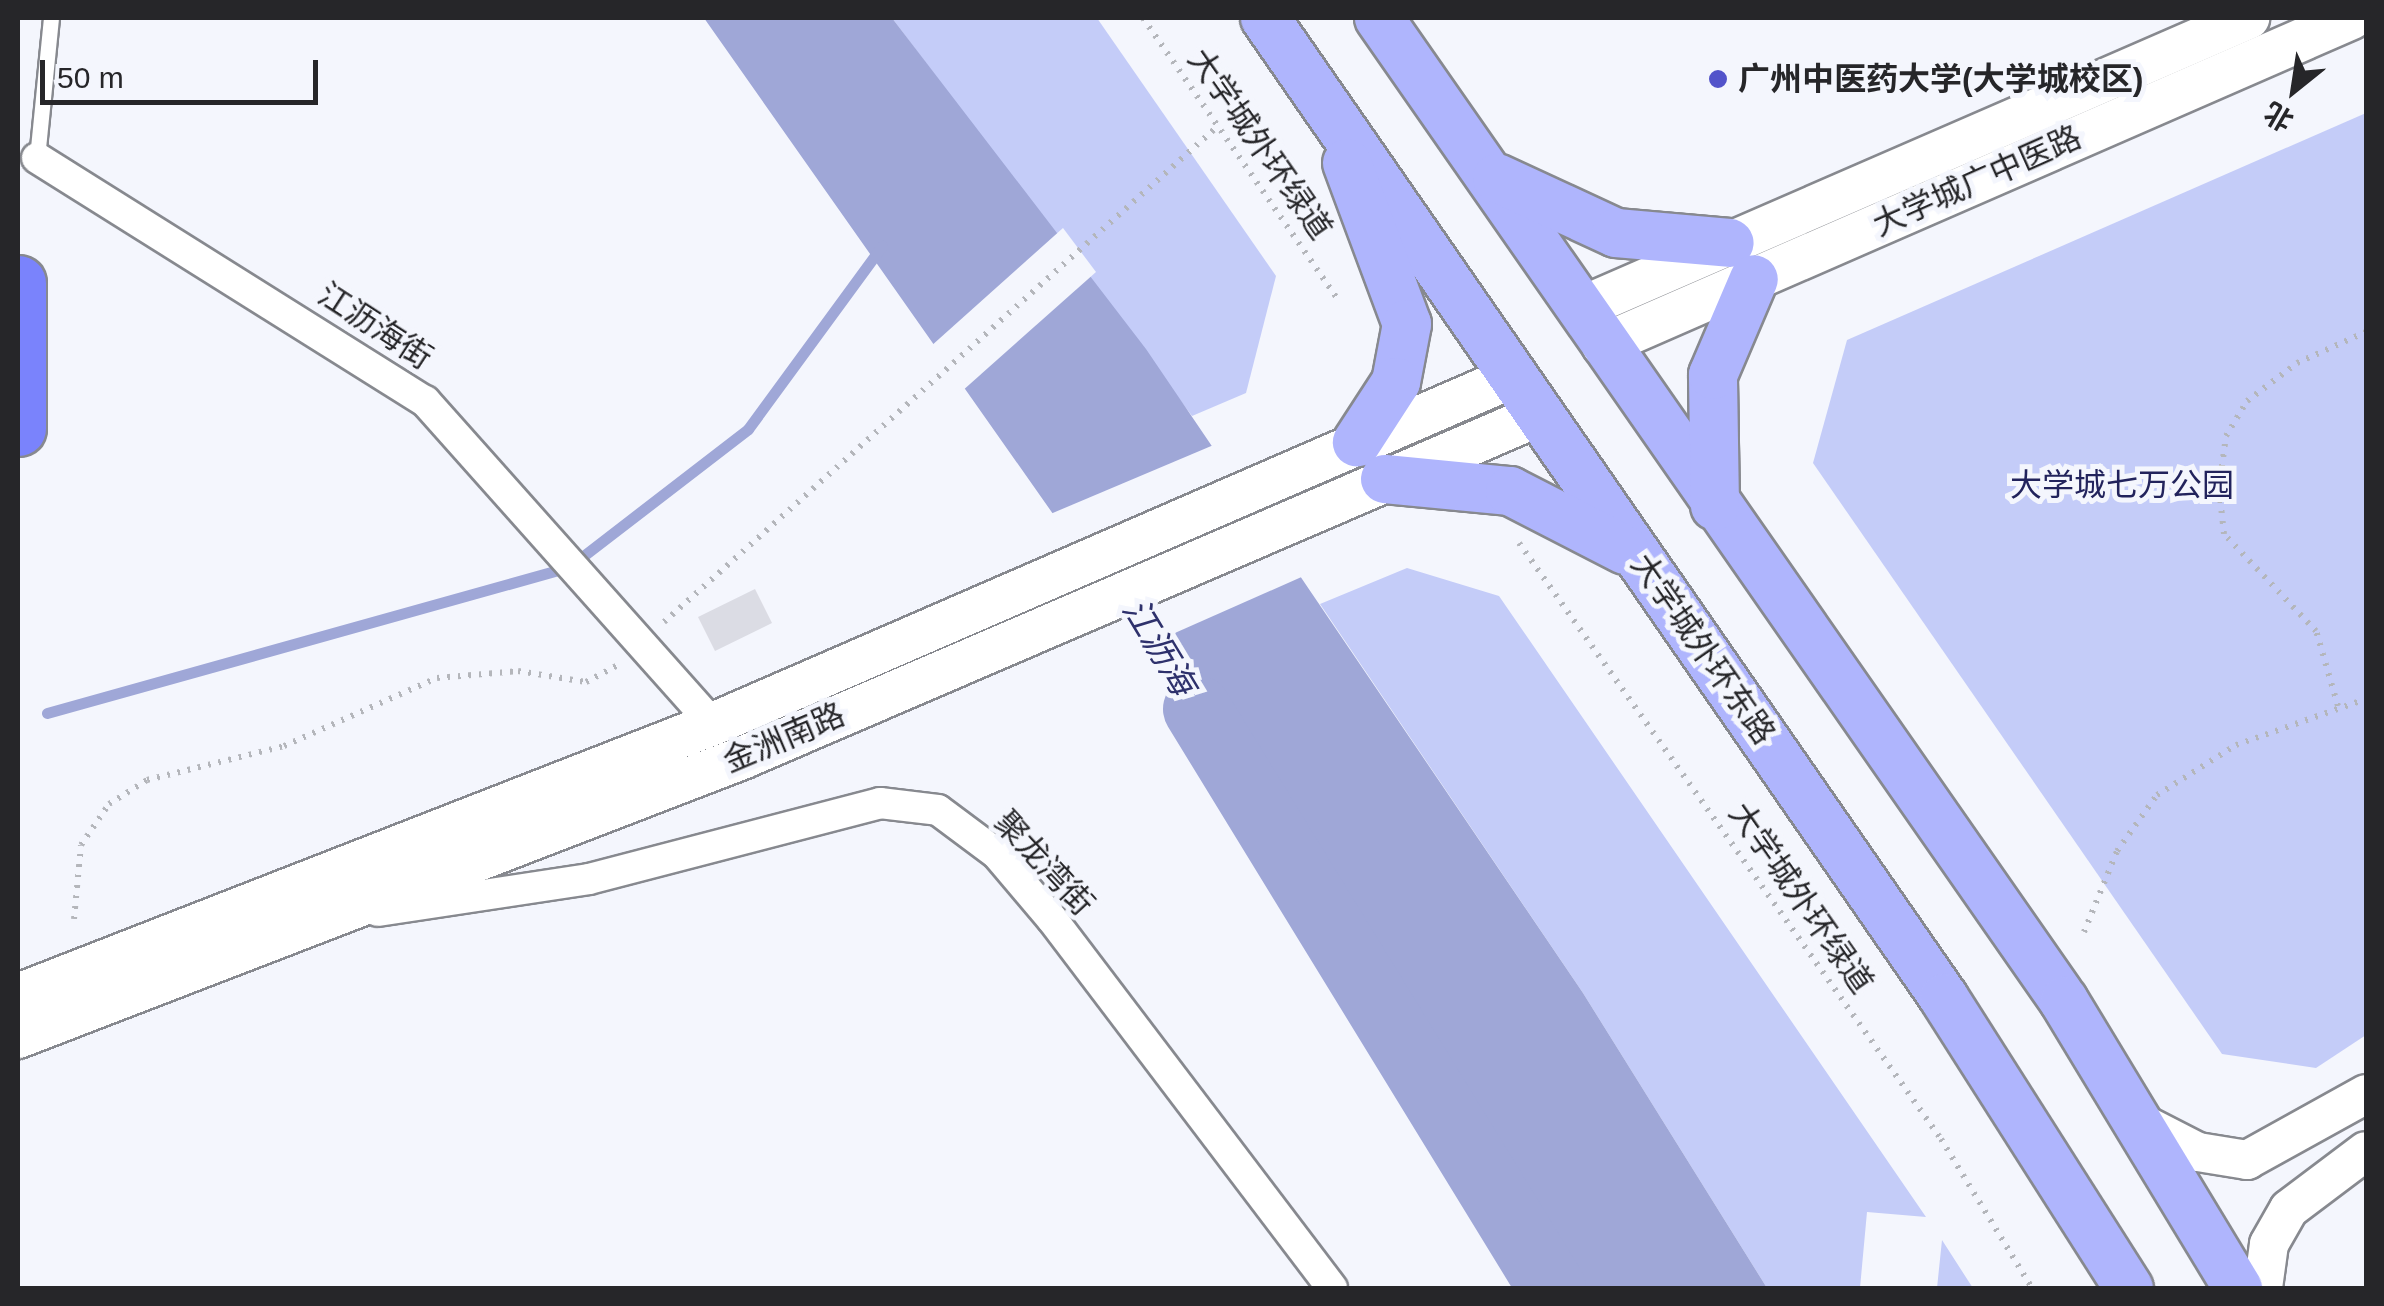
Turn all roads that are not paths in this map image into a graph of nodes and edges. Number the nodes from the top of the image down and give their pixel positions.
1 (51, 18) edge
2 (1265, 18) edge
3 (1380, 18) edge
4 (2248, 18) edge
5 (2352, 18) edge
6 (1331, 112) junction
7 (37, 158) joint
8 (1482, 166) junction
9 (1742, 261) junction
10 (18, 283) edge
11 (1591, 327) junction
12 (1528, 395) junction
13 (18, 428) edge
14 (1356, 442) junction
15 (1386, 479) junction
16 (1716, 509) junction
17 (1646, 566) junction
18 (713, 724) junction
19 (315, 918) junction
20 (18, 995) edge
21 (18, 1037) edge
22 (2366, 1094) edge
23 (2141, 1122) junction
24 (2366, 1152) edge
25 (1332, 1288) edge
26 (2128, 1288) edge
27 (2238, 1288) edge
28 (2263, 1288) edge

1 - 7 lane, 江沥海街
2 - 6 main road, 大学城外环东路
3 - 8 main road
4 - 9 main road, 大学城广中医路
5 - 9 main road, 大学城广中医路
6 - 12 main road, 大学城外环东路
6 - 14 main road
7 - 18 street, 江沥海街
8 - 9 main road
8 - 11 main road
9 - 11 main road, 大学城广中医路
9 - 16 main road
10 - 13 highway
11 - 16 main road
12 - 14 main road, 金洲南路
12 - 15 main road, 金洲南路
12 - 17 main road, 大学城外环东路
14 - 18 main road, 金洲南路
15 - 17 main road
15 - 19 main road, 金洲南路
16 - 23 main road
17 - 26 main road, 大学城外环东路
18 - 20 main road, 金洲南路
19 - 21 main road, 金洲南路
19 - 25 street, 聚龙湾街
22 - 23 street
23 - 27 main road
24 - 28 street

